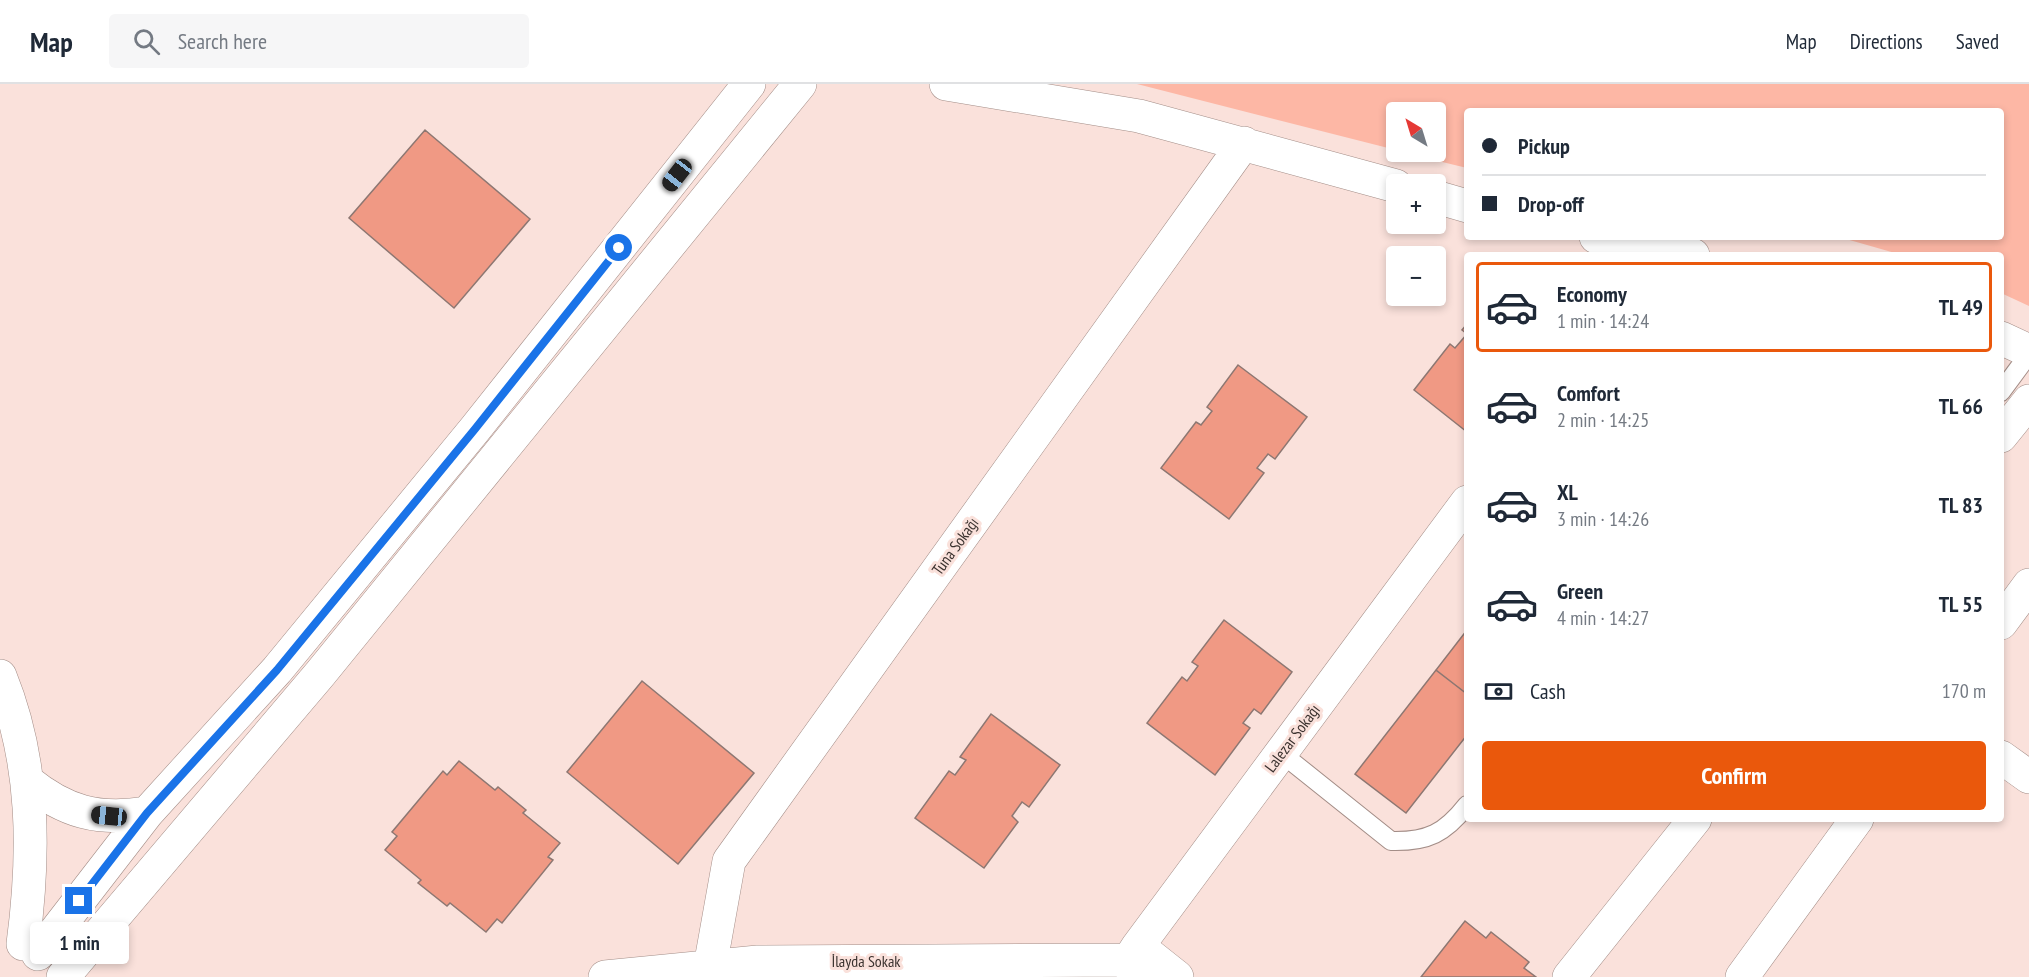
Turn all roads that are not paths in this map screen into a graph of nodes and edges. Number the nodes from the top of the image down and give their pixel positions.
1 (749, 84) edge
2 (800, 84) edge
3 (946, 84) edge
4 (1244, 143) junction
5 (1386, 183) edge
6 (1446, 200) edge
7 (1464, 205) edge
8 (1607, 240) edge
9 (1653, 252) edge
10 (2004, 340) edge
11 (2029, 353) edge
12 (2004, 388) edge
13 (2029, 401) edge
14 (2004, 432) edge
15 (1464, 506) edge
16 (2029, 585) edge
17 (2004, 619) edge
18 (0, 676) edge
19 (1281, 753) junction
20 (2004, 759) edge
21 (2029, 777) edge
22 (27, 781) junction
23 (1464, 809) edge
24 (147, 813) junction
25 (1693, 822) edge
26 (1855, 822) edge
27 (29, 953) edge
28 (1133, 961) edge
29 (710, 967) junction
30 (761, 969) edge
31 (63, 977) edge
32 (605, 977) edge
33 (1177, 977) edge
34 (1569, 977) edge
35 (1742, 977) edge

1 - 24 street
2 - 31 street
3 - 4 street
4 - 5 street
4 - 29 street, Tuna Sokağı
6 - 7 street
8 - 9 street
10 - 11 street
11 - 12 lane
13 - 14 street
15 - 19 street, Lalezar Sokağı
16 - 17 street
18 - 22 street
19 - 23 lane
19 - 28 street, Lalezar Sokağı
20 - 21 street
22 - 24 street
22 - 27 street
24 - 27 street
25 - 34 street
26 - 35 street
28 - 30 street, İlayda Sokak
28 - 33 street
29 - 30 street, İlayda Sokak
29 - 32 street, İlayda Sokak

